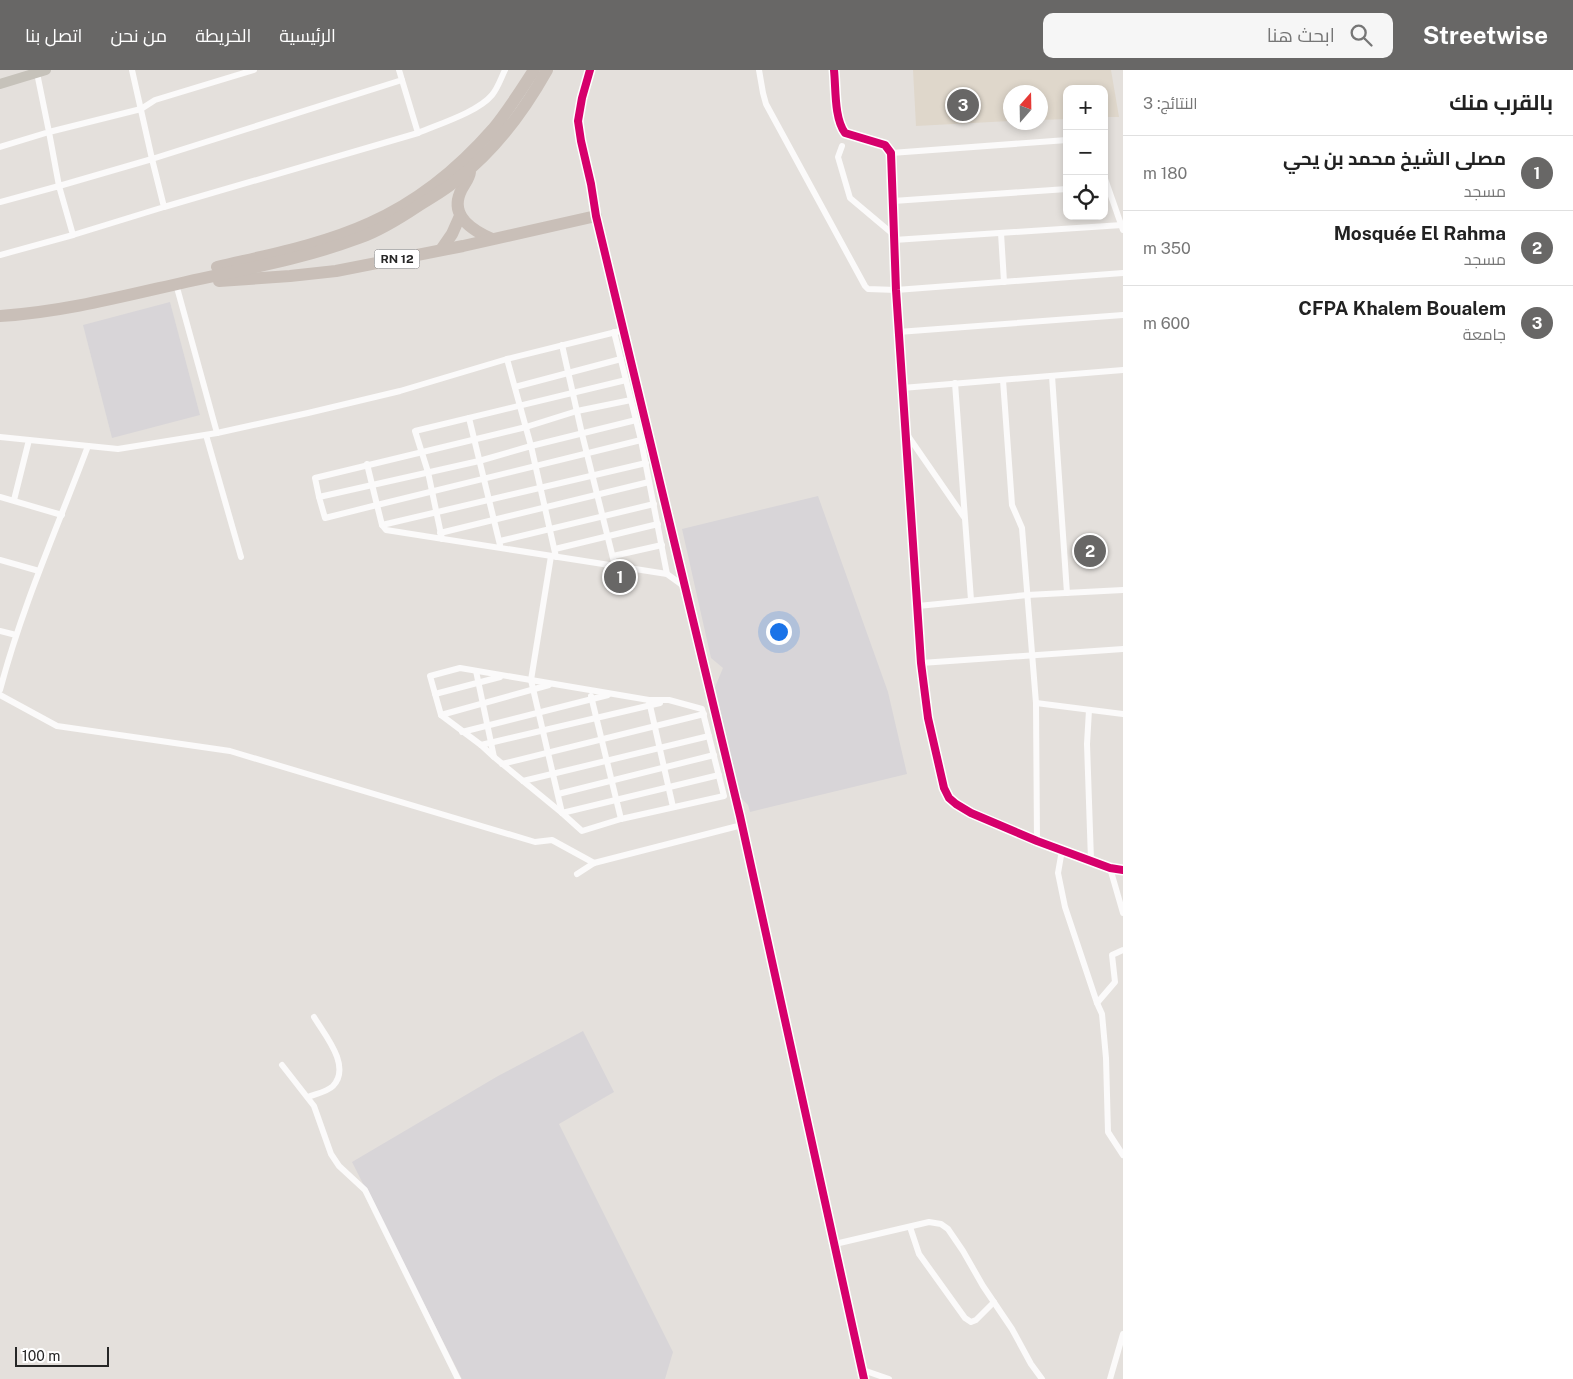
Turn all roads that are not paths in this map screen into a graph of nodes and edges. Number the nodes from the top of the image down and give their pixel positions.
1 (132, 70) edge
2 (254, 70) edge
3 (399, 70) edge
4 (505, 70) edge
5 (534, 70) edge
6 (547, 70) edge
7 (590, 70) edge
8 (759, 70) edge
9 (834, 70) edge
10 (41, 71) edge
11 (402, 80) junction
12 (0, 84) edge
13 (141, 109) junction
14 (50, 132) junction
15 (418, 133) junction
16 (1063, 140) edge
17 (842, 146) dead end
18 (0, 147) edge
19 (891, 153) junction
20 (152, 159) junction
21 (470, 169) junction
22 (59, 186) junction
23 (1063, 189) edge
24 (1108, 191) edge
25 (893, 201) junction
26 (0, 202) edge
27 (164, 207) junction
28 (460, 216) junction
29 (596, 216) junction
30 (1122, 228) edge
31 (1001, 233) junction
32 (73, 235) junction
33 (894, 238) junction
34 (492, 239) junction
35 (441, 250) junction
36 (0, 255) edge
37 (1123, 273) edge
38 (194, 280) junction
39 (1004, 282) junction
40 (176, 284) junction
41 (896, 290) junction
42 (0, 308) edge
43 (1123, 315) edge
44 (0, 316) edge
45 (624, 330) junction
46 (614, 332) junction
47 (898, 332) junction
48 (562, 345) junction
49 (507, 359) junction
50 (621, 359) junction
51 (1123, 370) edge
52 (568, 373) junction
53 (1052, 376) junction
54 (626, 380) junction
55 (1003, 380) junction
56 (955, 383) junction
57 (515, 387) junction
58 (902, 388) junction
59 (573, 393) junction
60 (631, 400) junction
61 (520, 406) junction
62 (578, 412) junction
63 (469, 418) junction
64 (636, 420) junction
65 (526, 427) junction
66 (217, 432) junction
67 (905, 432) junction
68 (206, 434) junction
69 (582, 434) junction
70 (0, 437) edge
71 (474, 439) junction
72 (29, 440) junction
73 (641, 440) junction
74 (88, 446) junction
75 (531, 446) junction
76 (421, 452) junction
77 (587, 453) junction
78 (480, 461) junction
79 (646, 463) junction
80 (367, 464) junction
81 (535, 466) junction
82 (428, 472) junction
83 (592, 475) junction
84 (483, 479) junction
85 (649, 482) junction
86 (373, 484) junction
87 (540, 488) junction
88 (431, 492) junction
89 (597, 494) junction
90 (0, 497) edge
91 (319, 497) junction
92 (14, 500) junction
93 (489, 500) junction
94 (654, 504) junction
95 (377, 505) junction
96 (545, 507) junction
97 (435, 512) junction
98 (62, 516) junction
99 (603, 516) junction
100 (965, 518) junction
101 (494, 520) junction
102 (658, 524) junction
103 (382, 526) junction
104 (550, 529) junction
105 (441, 536) junction
106 (608, 536) junction
107 (500, 545) junction
108 (662, 545) junction
109 (555, 549) junction
110 (554, 556) junction
111 (613, 556) junction
112 (241, 557) dead end
113 (0, 560) edge
114 (615, 566) junction
115 (39, 571) junction
116 (667, 574) junction
117 (685, 587) junction
118 (1123, 590) edge
119 (1067, 593) junction
120 (1027, 595) junction
121 (971, 600) junction
122 (918, 606) junction
123 (0, 631) edge
124 (16, 635) junction
125 (1123, 649) edge
126 (1032, 655) junction
127 (921, 663) junction
128 (3, 664) edge
129 (476, 671) junction
130 (503, 676) junction
131 (531, 680) junction
132 (478, 683) junction
133 (552, 684) junction
134 (533, 689) junction
135 (0, 690) edge
136 (589, 690) junction
137 (435, 694) junction
138 (612, 694) junction
139 (0, 695) edge
140 (592, 699) junction
141 (649, 702) junction
142 (1036, 703) junction
143 (482, 704) junction
144 (1089, 710) junction
145 (539, 712) junction
146 (704, 714) junction
147 (1123, 714) edge
148 (441, 715) junction
149 (596, 718) junction
150 (487, 726) junction
151 (655, 726) junction
152 (543, 730) junction
153 (462, 732) junction
154 (709, 736) junction
155 (601, 739) junction
156 (491, 743) junction
157 (481, 745) junction
158 (660, 748) junction
159 (548, 752) junction
160 (714, 755) junction
161 (494, 757) junction
162 (606, 760) junction
163 (502, 764) junction
164 (664, 767) junction
165 (553, 773) junction
166 (719, 775) junction
167 (611, 780) junction
168 (523, 781) junction
169 (669, 787) junction
170 (558, 794) junction
171 (616, 799) junction
172 (674, 807) junction
173 (562, 813) junction
174 (621, 819) junction
175 (742, 824) junction
176 (1037, 841) junction
177 (1062, 850) junction
178 (1091, 860) junction
179 (594, 863) junction
180 (1110, 868) junction
181 (1123, 870) edge
182 (577, 874) dead end
183 (1123, 913) edge
184 (1123, 950) edge
185 (1097, 1003) junction
186 (314, 1017) dead end
187 (282, 1065) dead end
188 (308, 1097) junction
189 (1123, 1155) edge
190 (910, 1227) junction
191 (835, 1244) junction
192 (994, 1302) junction
193 (1123, 1334) edge
194 (864, 1374) edge
195 (458, 1379) edge
196 (889, 1379) edge
197 (1042, 1379) edge
198 (1110, 1379) edge

1 - 13 street
2 - 13 street
3 - 11 street
4 - 15 street
5 - 42 highway
6 - 21 highway
7 - 29 street
8 - 41 street
9 - 19 street
10 - 12 main road
10 - 14 street
11 - 15 street
11 - 20 street
13 - 14 street
13 - 20 street
14 - 18 street
14 - 22 street
15 - 27 street
16 - 19 street
17 - 33 street
19 - 25 street
20 - 22 street
20 - 27 street
21 - 28 highway
21 - 38 highway
22 - 26 street
22 - 32 street
23 - 25 street
24 - 30 street
25 - 33 street
27 - 32 street
28 - 34 highway
28 - 35 highway
29 - 34 highway, RN 12
29 - 45 street
30 - 31 street
31 - 33 street
31 - 39 street
32 - 36 street
33 - 41 street
34 - 35 highway, RN 12
35 - 38 highway, RN 12
37 - 39 street
38 - 40 highway, RN 12
39 - 41 street
40 - 44 highway, RN 12
40 - 66 street
41 - 47 street
43 - 47 street
45 - 46 street
45 - 117 street
46 - 48 street
46 - 50 street
47 - 58 street
48 - 49 street
48 - 52 street
49 - 57 street
49 - 66 street
50 - 52 street
50 - 54 street
51 - 53 street
52 - 57 street
52 - 59 street
53 - 55 street
53 - 119 street
54 - 59 street
54 - 60 street
55 - 56 street
55 - 120 street
56 - 58 street
56 - 100 street
57 - 61 street
58 - 67 street
59 - 61 street
59 - 62 street
60 - 62 street
60 - 64 street
61 - 63 street
61 - 65 street
62 - 65 street
62 - 69 street
63 - 71 street
63 - 76 street
64 - 69 street
64 - 73 street
65 - 71 street
65 - 75 street
66 - 68 street
67 - 100 street
67 - 122 street
68 - 74 street
68 - 112 street
69 - 75 street
69 - 77 street
70 - 72 street
71 - 76 street
71 - 78 street
72 - 74 street
72 - 92 street
73 - 77 street
73 - 79 street
74 - 98 street
75 - 78 street
75 - 81 street
76 - 80 street
76 - 82 street
77 - 81 street
77 - 83 street
78 - 82 street
78 - 84 street
79 - 83 street
79 - 85 street
80 - 86 street
80 - 91 street
81 - 84 street
81 - 87 street
82 - 86 street
82 - 88 street
83 - 87 street
83 - 89 street
84 - 88 street
84 - 93 street
85 - 89 street
85 - 94 street
86 - 91 street
86 - 95 street
87 - 93 street
87 - 96 street
88 - 95 street
88 - 97 street
89 - 96 street
89 - 99 street
90 - 92 street
91 - 95 street
92 - 98 street
93 - 97 street
93 - 101 street
94 - 99 street
94 - 102 street
95 - 103 street
96 - 101 street
96 - 104 street
97 - 103 street
97 - 105 street
98 - 115 street
99 - 104 street
99 - 106 street
100 - 121 street
101 - 105 street
101 - 107 street
102 - 106 street
102 - 108 street
103 - 105 street
104 - 107 street
104 - 109 street
105 - 107 street
106 - 109 street
106 - 111 street
107 - 110 street
108 - 111 street
108 - 116 street
109 - 110 street
110 - 114 street
110 - 131 street
111 - 114 street
113 - 115 street
114 - 116 street
115 - 124 street
116 - 117 street
117 - 175 street
118 - 119 street
119 - 120 street
120 - 121 street
120 - 126 street
121 - 122 street
122 - 127 street
123 - 124 street
124 - 128 street
125 - 126 street
126 - 127 street
126 - 142 street
127 - 176 street
128 - 135 street
129 - 130 street
129 - 132 street
129 - 137 street
130 - 131 street
130 - 132 street
131 - 133 street
131 - 134 street
132 - 137 street
132 - 143 street
133 - 134 street
133 - 136 street
134 - 143 street
134 - 145 street
136 - 138 street
136 - 140 street
137 - 148 street
138 - 140 street
138 - 141 street
139 - 179 street
140 - 145 street
140 - 149 street
141 - 146 street
141 - 149 street
141 - 151 street
142 - 144 street
142 - 176 street
143 - 148 street
143 - 150 street
144 - 147 street
144 - 178 street
145 - 150 street
145 - 152 street
146 - 151 street
146 - 154 street
148 - 153 street
149 - 152 street
149 - 155 street
150 - 153 street
150 - 156 street
151 - 155 street
151 - 158 street
152 - 156 street
152 - 159 street
153 - 157 street
154 - 158 street
154 - 160 street
155 - 159 street
155 - 162 street
156 - 157 street
156 - 161 street
157 - 161 street
158 - 162 street
158 - 164 street
159 - 163 street
159 - 165 street
160 - 164 street
160 - 166 street
161 - 163 street
162 - 165 street
162 - 167 street
163 - 168 street
164 - 167 street
164 - 169 street
165 - 168 street
165 - 170 street
166 - 169 street
166 - 172 street
167 - 170 street
167 - 171 street
168 - 173 street
169 - 171 street
169 - 172 street
170 - 173 street
171 - 173 street
171 - 174 street
172 - 174 street
173 - 174 street
175 - 179 street
175 - 191 street
176 - 177 street
177 - 178 street
177 - 185 street
178 - 180 street
179 - 182 street
180 - 181 street
180 - 183 street
184 - 185 street
185 - 189 street
186 - 188 street
187 - 188 street
188 - 195 street
190 - 191 street
190 - 192 street
190 - 192 street
191 - 194 street
192 - 197 street
193 - 198 street
194 - 196 street

